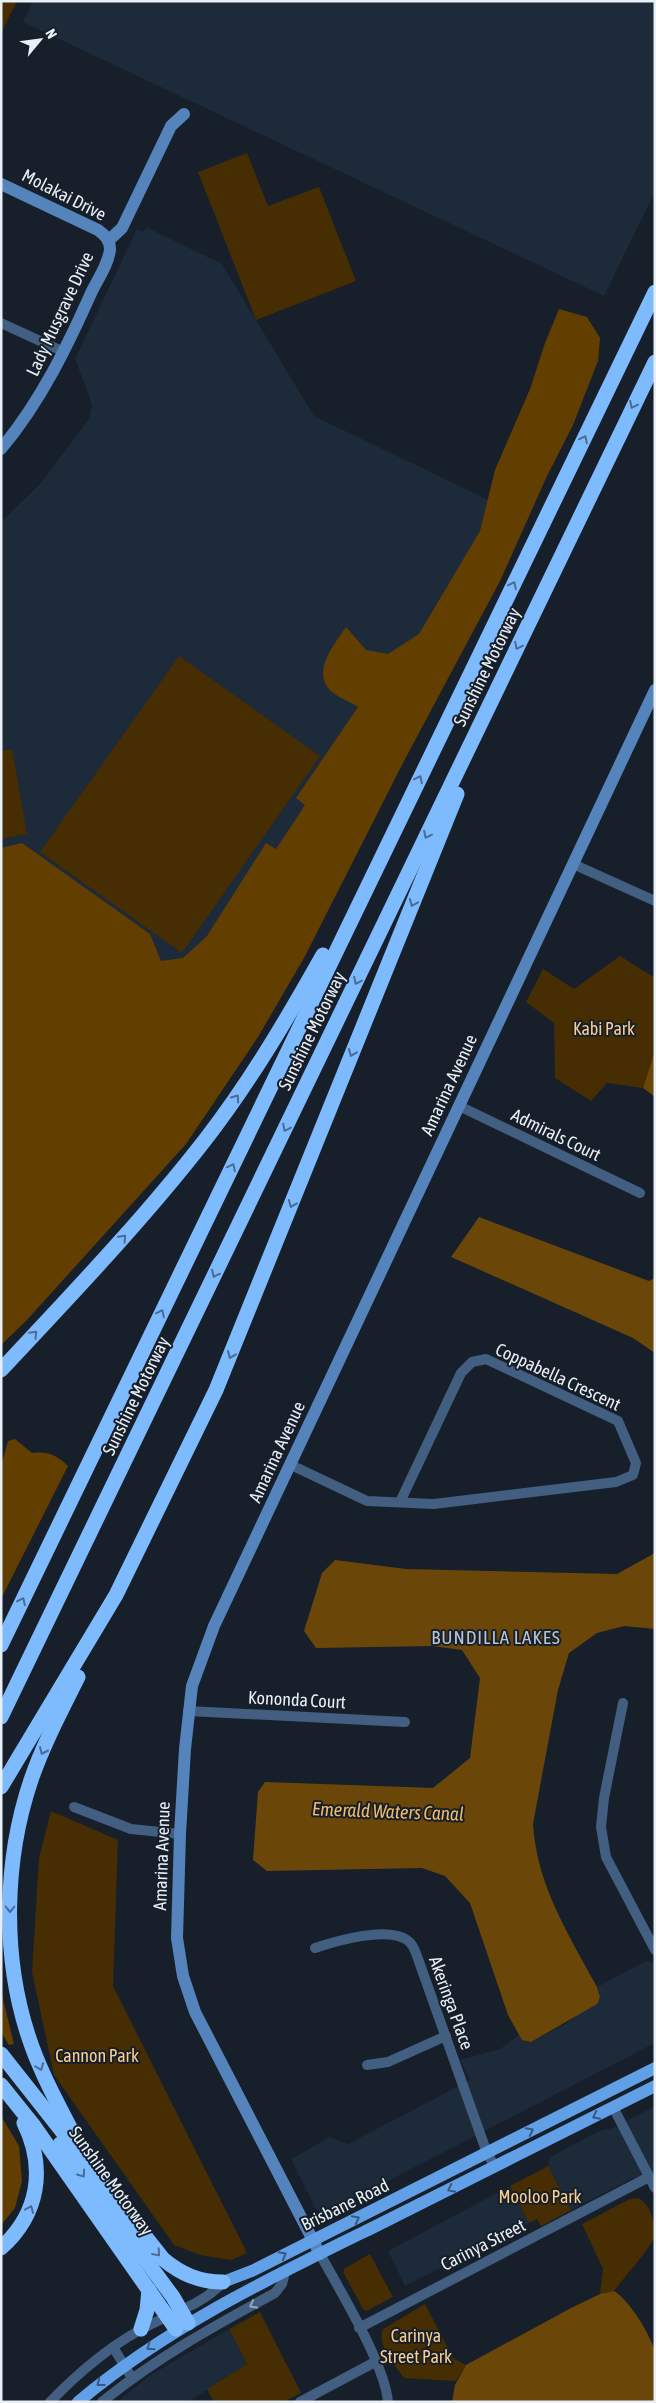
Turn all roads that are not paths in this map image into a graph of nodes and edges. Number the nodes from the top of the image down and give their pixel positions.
1 (184, 114) dead end
2 (1, 184) edge
3 (108, 240) junction
4 (655, 292) edge
5 (1, 323) edge
6 (64, 352) junction
7 (655, 362) edge
8 (1, 449) edge
9 (655, 690) edge
10 (456, 775) junction
11 (572, 864) junction
12 (655, 901) edge
13 (344, 933) junction
14 (459, 1106) junction
15 (640, 1193) dead end
16 (1, 1370) edge
17 (291, 1464) junction
18 (400, 1502) junction
19 (1, 1645) edge
20 (83, 1652) junction
21 (623, 1703) dead end
22 (188, 1710) junction
23 (1, 1717) edge
24 (405, 1722) dead end
25 (1, 1787) edge
26 (74, 1807) dead end
27 (180, 1834) junction
28 (315, 1948) dead end
29 (655, 1950) edge
30 (446, 2036) junction
31 (1, 2054) edge
32 (1, 2064) edge
33 (367, 2065) dead end
34 (655, 2068) edge
35 (1, 2085) edge
36 (655, 2086) edge
37 (613, 2107) junction
38 (20, 2111) junction
39 (487, 2153) junction
40 (85, 2158) junction
41 (495, 2167) junction
42 (649, 2177) junction
43 (655, 2188) edge
44 (312, 2240) junction
45 (1, 2248) edge
46 (320, 2254) junction
47 (285, 2272) junction
48 (223, 2282) junction
49 (149, 2290) junction
50 (178, 2320) junction
51 (359, 2328) junction
52 (141, 2330) junction
53 (112, 2347) junction
54 (375, 2362) junction
55 (124, 2366) junction
56 (132, 2378) junction
57 (63, 2389) junction
58 (50, 2402) edge
59 (78, 2402) edge
60 (102, 2402) edge
61 (300, 2402) edge
62 (388, 2402) edge

1 - 3 street, Lady Musgrave Drive
2 - 3 street, Molakai Drive
3 - 6 street, Lady Musgrave Drive
13 -> 4 highway, Sunshine Motorway
5 - 6 street
6 - 8 street, Lady Musgrave Drive
7 -> 10 highway, Sunshine Motorway
9 - 11 street, Amarina Avenue
10 -> 20 highway
10 -> 23 highway, Sunshine Motorway
11 - 12 street
11 - 14 street, Amarina Avenue
16 -> 13 highway
19 -> 13 highway, Sunshine Motorway
14 - 15 street, Admirals Court
14 - 17 street, Amarina Avenue
17 - 18 street, Coppabella Crescent
17 - 22 street, Amarina Avenue
18 - 18 street, Coppabella Crescent
20 - 25 highway
20 -> 40 highway
21 - 29 street
22 - 24 street, Kononda Court
22 - 27 street, Amarina Avenue
26 - 27 street
27 - 44 street, Amarina Avenue
28 - 30 street, Akeringa Place
30 - 33 street
30 - 39 street, Akeringa Place
31 - 40 highway
32 -> 50 highway, Sunshine Motorway
39 -> 34 main road, Brisbane Road
35 - 38 highway, Sunshine Motorway
36 - 37 main road, Brisbane Road
37 -> 41 main road, Brisbane Road
37 - 42 street
45 -> 38 highway
38 - 49 highway, Sunshine Motorway
39 - 41 street, Akeringa Place
44 -> 39 main road, Brisbane Road
40 -> 48 highway
41 -> 46 main road, Brisbane Road
42 - 43 street
42 - 51 street, Carinya Street
44 - 46 street, Amarina Avenue
48 -> 44 main road, Brisbane Road
46 - 47 main road, Brisbane Road
46 - 51 street
47 - 50 main road, Brisbane Road
47 -> 56 street
48 - 50 street, Brisbane Road
49 - 50 highway, Sunshine Motorway
49 - 52 highway
50 - 52 street, Brisbane Road
50 -> 55 main road, Brisbane Road
51 - 54 street
52 - 53 street, Brisbane Road
53 - 55 street
53 - 57 street, Brisbane Road
54 - 61 street
54 - 62 street
55 - 56 street
55 -> 59 main road, Brisbane Road
56 - 60 street
57 - 58 street, Brisbane Road
57 - 59 street, Brisbane Road

